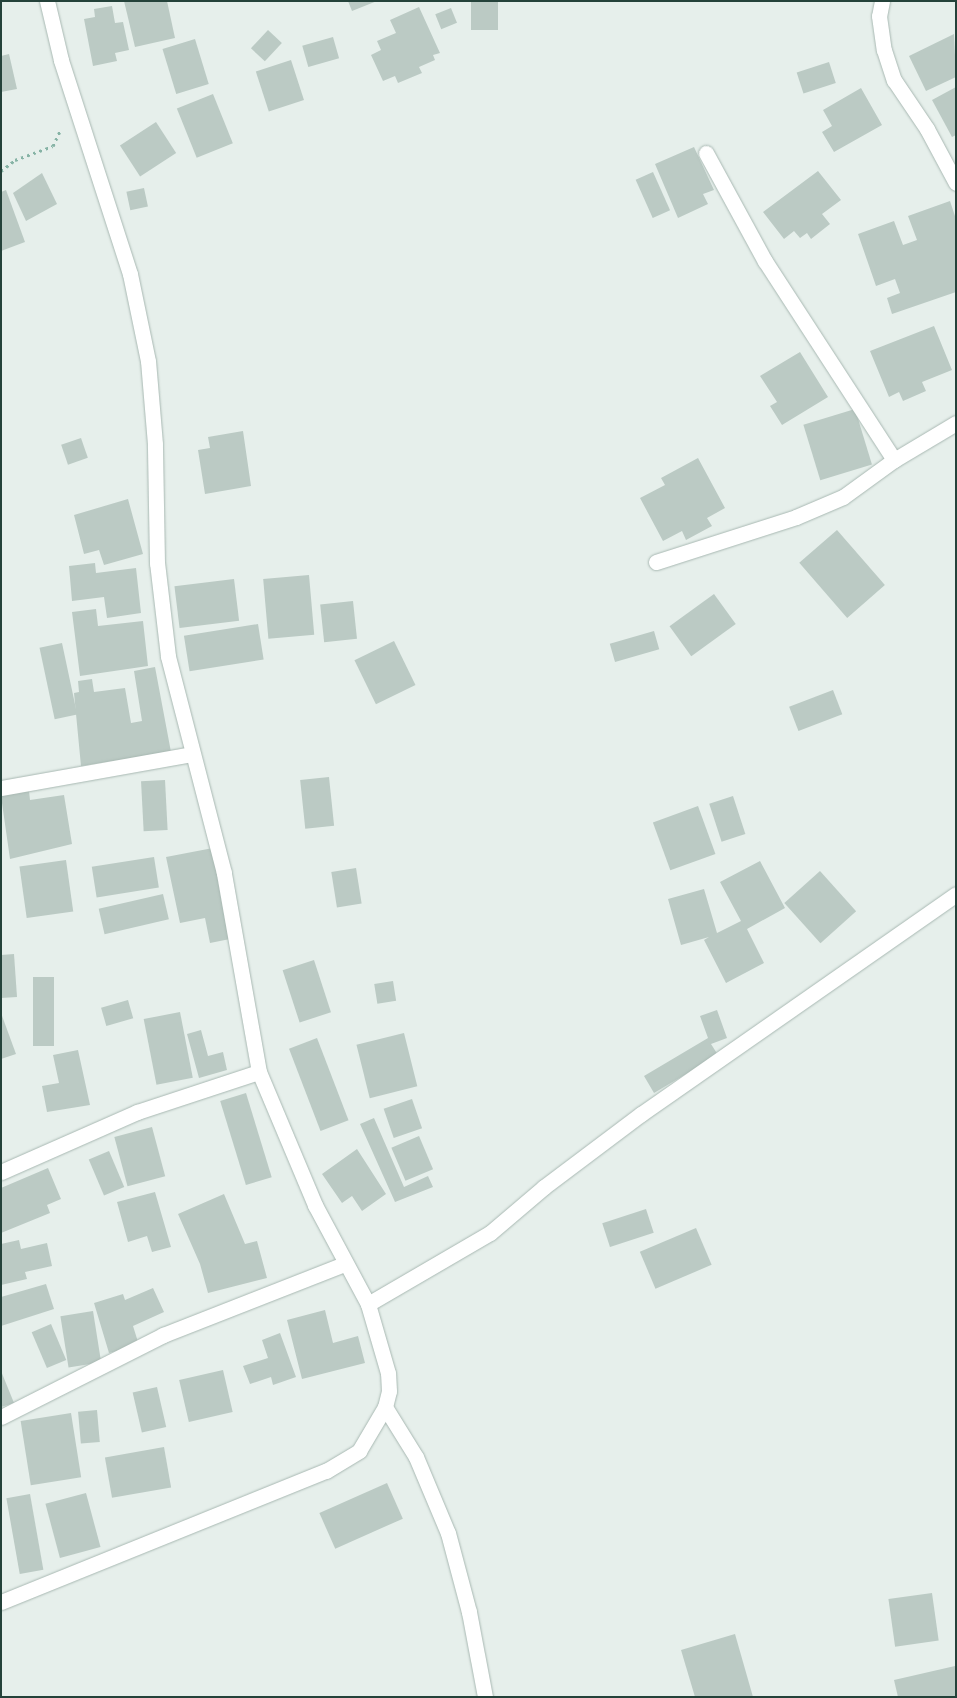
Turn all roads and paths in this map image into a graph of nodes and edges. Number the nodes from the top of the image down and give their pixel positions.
1 (47, 1) edge
2 (882, 1) edge
3 (74, 98) junction
4 (706, 153) dead end
5 (1, 171) edge
6 (956, 183) edge
7 (956, 423) edge
8 (894, 460) junction
9 (656, 562) dead end
10 (191, 754) junction
11 (1, 788) edge
12 (956, 894) edge
13 (259, 1072) junction
14 (1, 1172) edge
15 (344, 1264) junction
16 (368, 1304) junction
17 (386, 1407) junction
18 (1, 1417) edge
19 (1, 1602) edge
20 (485, 1697) edge

1 - 3 street
2 - 6 street
3 - 5 path
3 - 10 street
4 - 8 street
7 - 8 street
8 - 9 street
10 - 11 street
10 - 13 street
12 - 16 street
13 - 14 street
13 - 15 street
15 - 16 street
15 - 18 street
16 - 17 street
17 - 19 street
17 - 20 street

